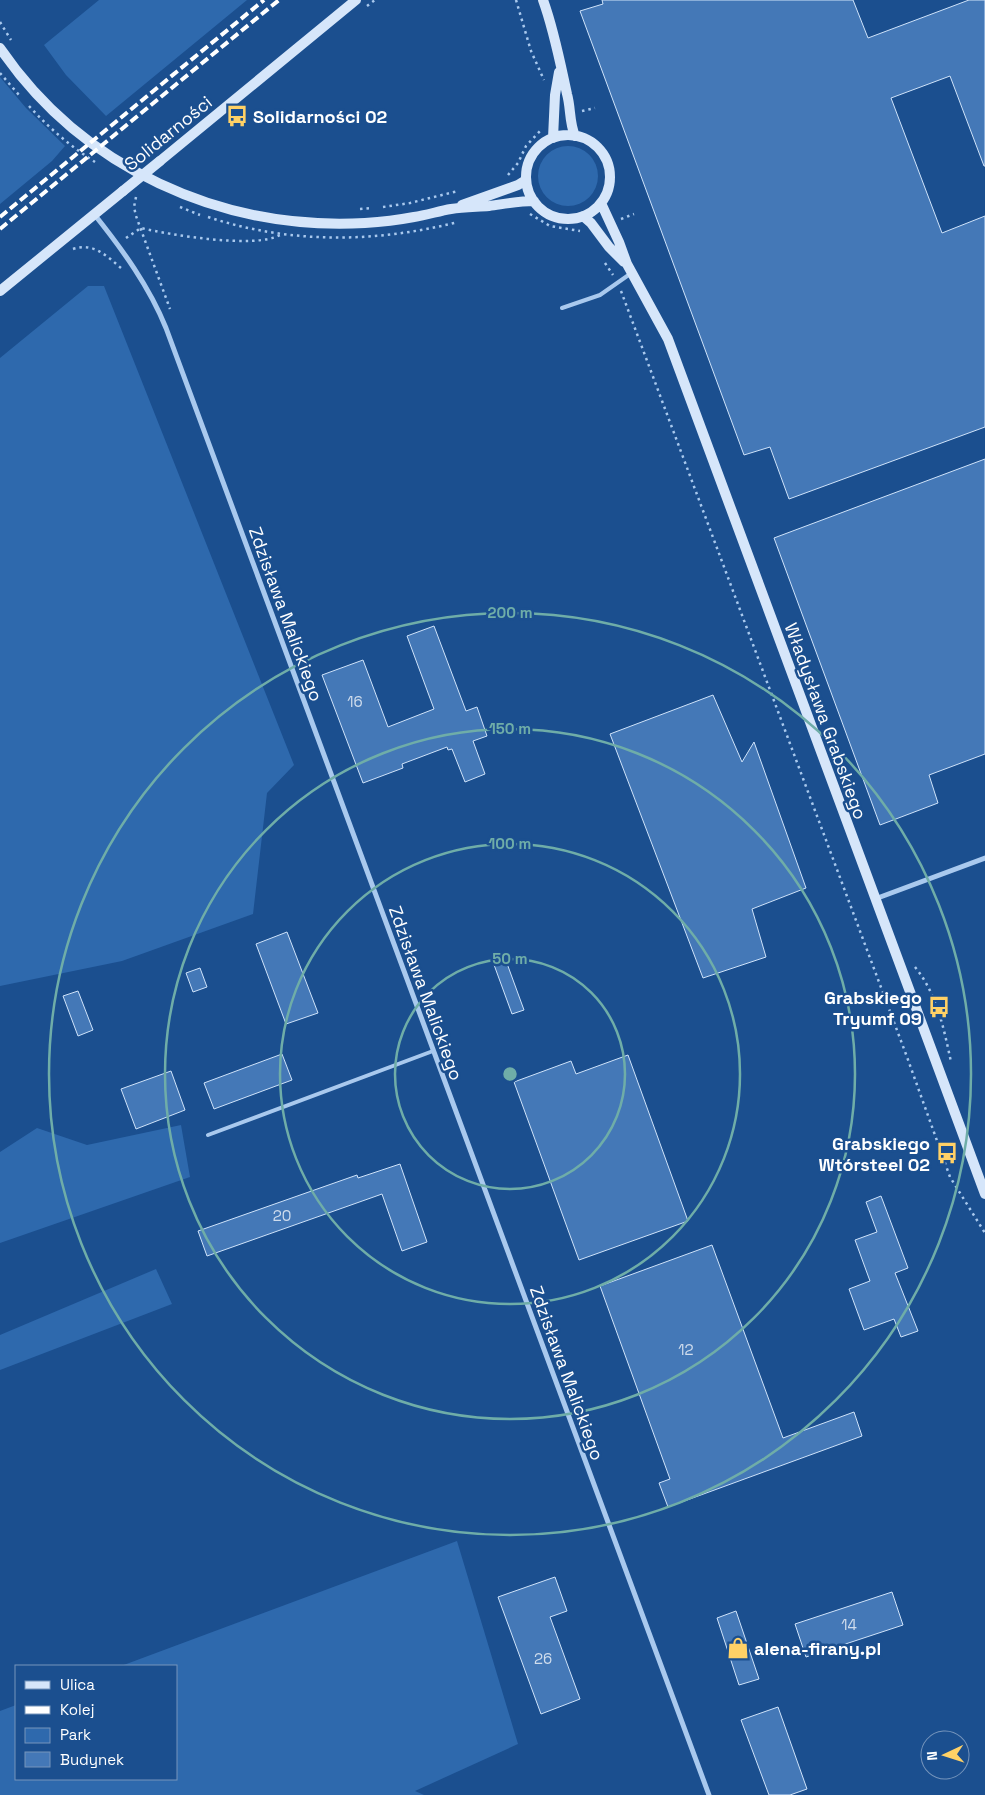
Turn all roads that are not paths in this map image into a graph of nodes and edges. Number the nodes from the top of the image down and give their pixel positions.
1 (356, 0) edge
2 (542, 0) edge
3 (0, 48) edge
4 (560, 68) junction
5 (575, 136) junction
6 (552, 138) junction
7 (526, 180) junction
8 (534, 201) junction
9 (601, 203) junction
10 (452, 209) junction
11 (94, 214) junction
12 (583, 216) junction
13 (629, 268) junction
14 (0, 291) edge
15 (562, 308) dead end
16 (985, 858) edge
17 (875, 899) junction
18 (433, 1051) junction
19 (208, 1135) dead end
20 (985, 1194) edge
21 (709, 1795) edge

1 - 11 street, Solidarności, bridge
2 - 4 street
3 - 10 street
4 - 5 street
4 - 6 street
5 - 6 street
5 - 9 street
6 - 7 street
7 - 8 street
7 - 10 street
8 - 10 street
8 - 12 street
9 - 12 street
9 - 13 street, Władysława Grabskiego
11 - 14 street, Solidarności
11 - 18 street, Zdzisława Malickiego
12 - 13 street, Władysława Grabskiego
13 - 15 lane
13 - 17 street, Władysława Grabskiego
16 - 17 street
17 - 20 street, Władysława Grabskiego
18 - 19 lane
18 - 21 street, Zdzisława Malickiego

